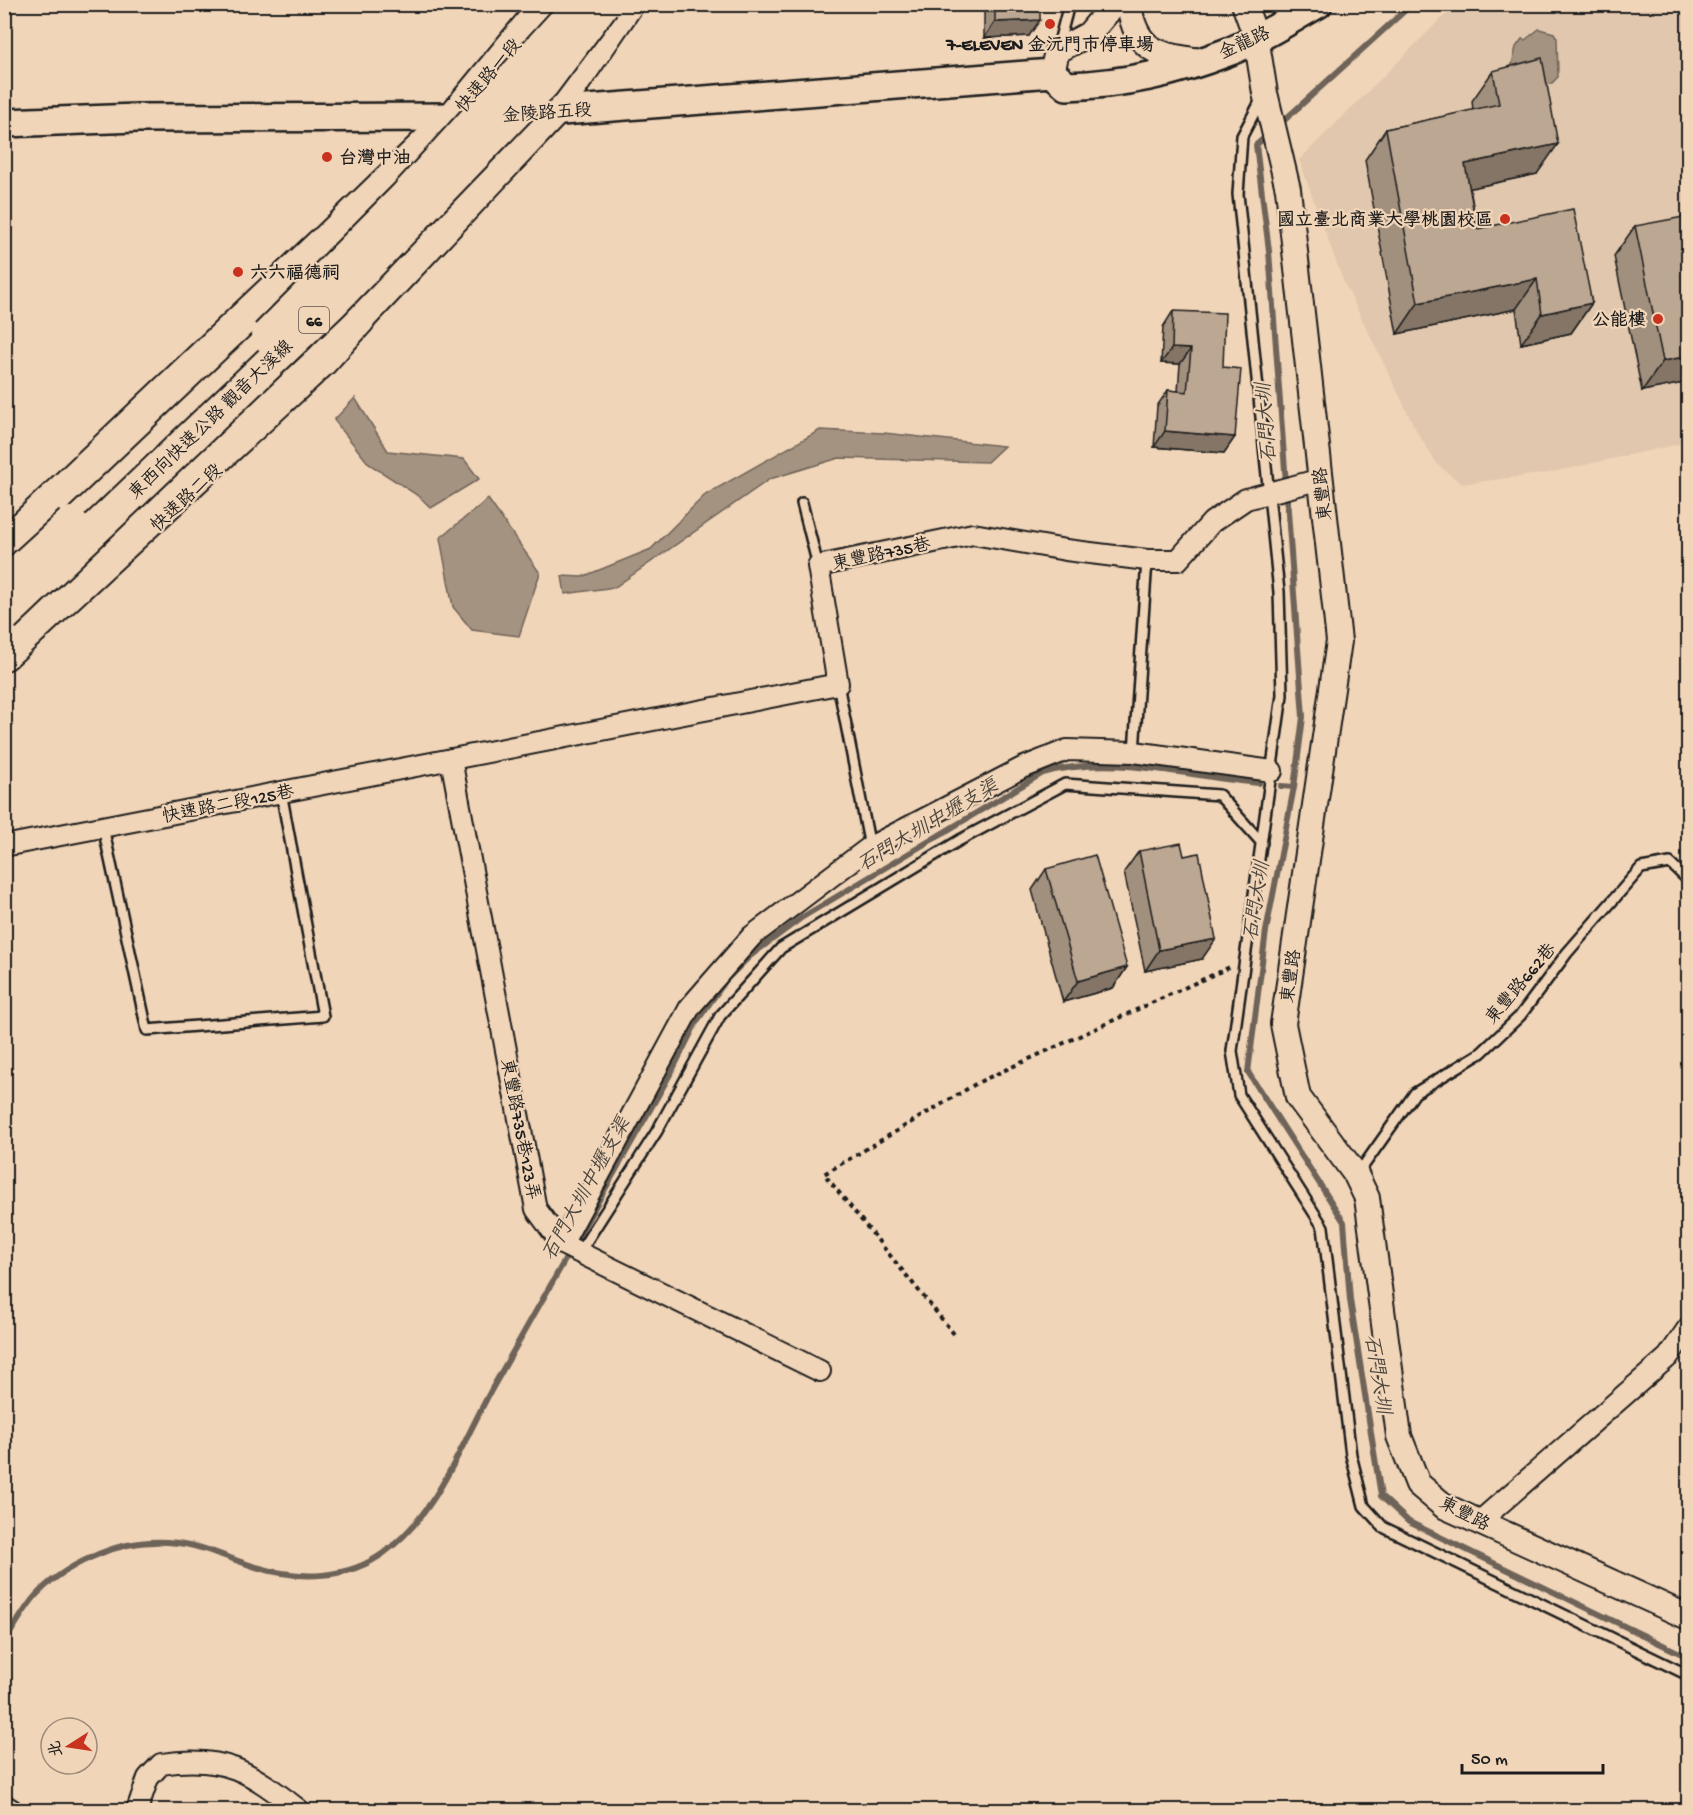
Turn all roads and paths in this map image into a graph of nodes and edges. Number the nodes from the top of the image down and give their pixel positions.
1 (546, 4) edge
2 (579, 4) edge
3 (603, 4) edge
4 (628, 4) edge
5 (1069, 4) edge
6 (1114, 4) edge
7 (1129, 4) edge
8 (1244, 4) edge
9 (1318, 4) edge
10 (1256, 37) junction
11 (1201, 61) junction
12 (1054, 62) junction
13 (1267, 100) junction
14 (554, 112) junction
15 (453, 117) junction
16 (4, 123) edge
17 (322, 243) junction
18 (359, 319) junction
19 (1321, 479) junction
20 (1281, 490) junction
21 (802, 503) dead end
22 (4, 534) edge
23 (4, 546) edge
24 (1147, 560) junction
25 (4, 561) edge
26 (818, 566) junction
27 (4, 584) edge
28 (4, 616) edge
29 (4, 642) edge
30 (4, 654) edge
31 (4, 667) edge
32 (838, 684) junction
33 (1134, 752) junction
34 (451, 759) junction
35 (1272, 771) junction
36 (281, 792) junction
37 (103, 827) junction
38 (1262, 843) junction
39 (4, 846) edge
40 (870, 848) junction
41 (1689, 880) edge
42 (1245, 960) junction
43 (1356, 1175) junction
44 (571, 1248) junction
45 (1689, 1328) edge
46 (954, 1334) dead end
47 (820, 1371) dead end
48 (1479, 1522) junction
49 (1689, 1617) edge
50 (1689, 1675) edge
51 (4, 1804) edge
52 (12, 1810) edge
53 (137, 1810) edge
54 (299, 1810) edge

1 - 15 main road, 快速路一段 / 66
2 - 27 highway, 東西向快速公路 觀音大溪線 / 66, bridge
3 - 28 highway, 東西向快速公路 觀音大溪線 / 66, bridge
4 - 14 main road, 66
5 - 12 lane
6 - 12 street
7 - 11 street
8 - 10 street
9 - 10 main road, 金龍路
10 - 11 main road, 金龍路
10 - 13 street
11 - 12 main road, 金龍路
12 - 14 main road, 金陵路五段
13 - 19 street, 東豐路
13 - 20 lane
14 - 15 main road, 金陵路五段
14 - 18 main road, 快速路二段 / 66
15 - 16 main road, 金陵路五段
15 - 17 main road, 66
17 - 22 lane
17 - 23 highway
17 - 25 main road, 66
18 - 29 main road, 快速路二段 / 66
18 - 30 highway
18 - 31 lane, 快速路二段
19 - 20 street, 東豐路735巷
19 - 43 street, 東豐路
20 - 24 street, 東豐路735巷
20 - 35 lane
21 - 26 lane
24 - 26 street, 東豐路735巷
24 - 33 lane
26 - 32 street, 東豐路735巷
32 - 34 street
32 - 40 lane
33 - 35 street
33 - 40 street
34 - 36 street, 快速路二段125巷
34 - 44 street, 東豐路735巷123弄
35 - 38 lane
36 - 37 street, 快速路二段125巷
36 - 37 lane
37 - 39 street, 快速路二段125巷
38 - 42 lane
38 - 44 lane
40 - 44 street
41 - 43 lane, 東豐路662巷
42 - 46 path
42 - 50 lane
43 - 48 street, 東豐路
44 - 47 street, 東豐路735巷123弄
45 - 48 street
48 - 49 street, 東豐路
51 - 52 street
53 - 54 street

